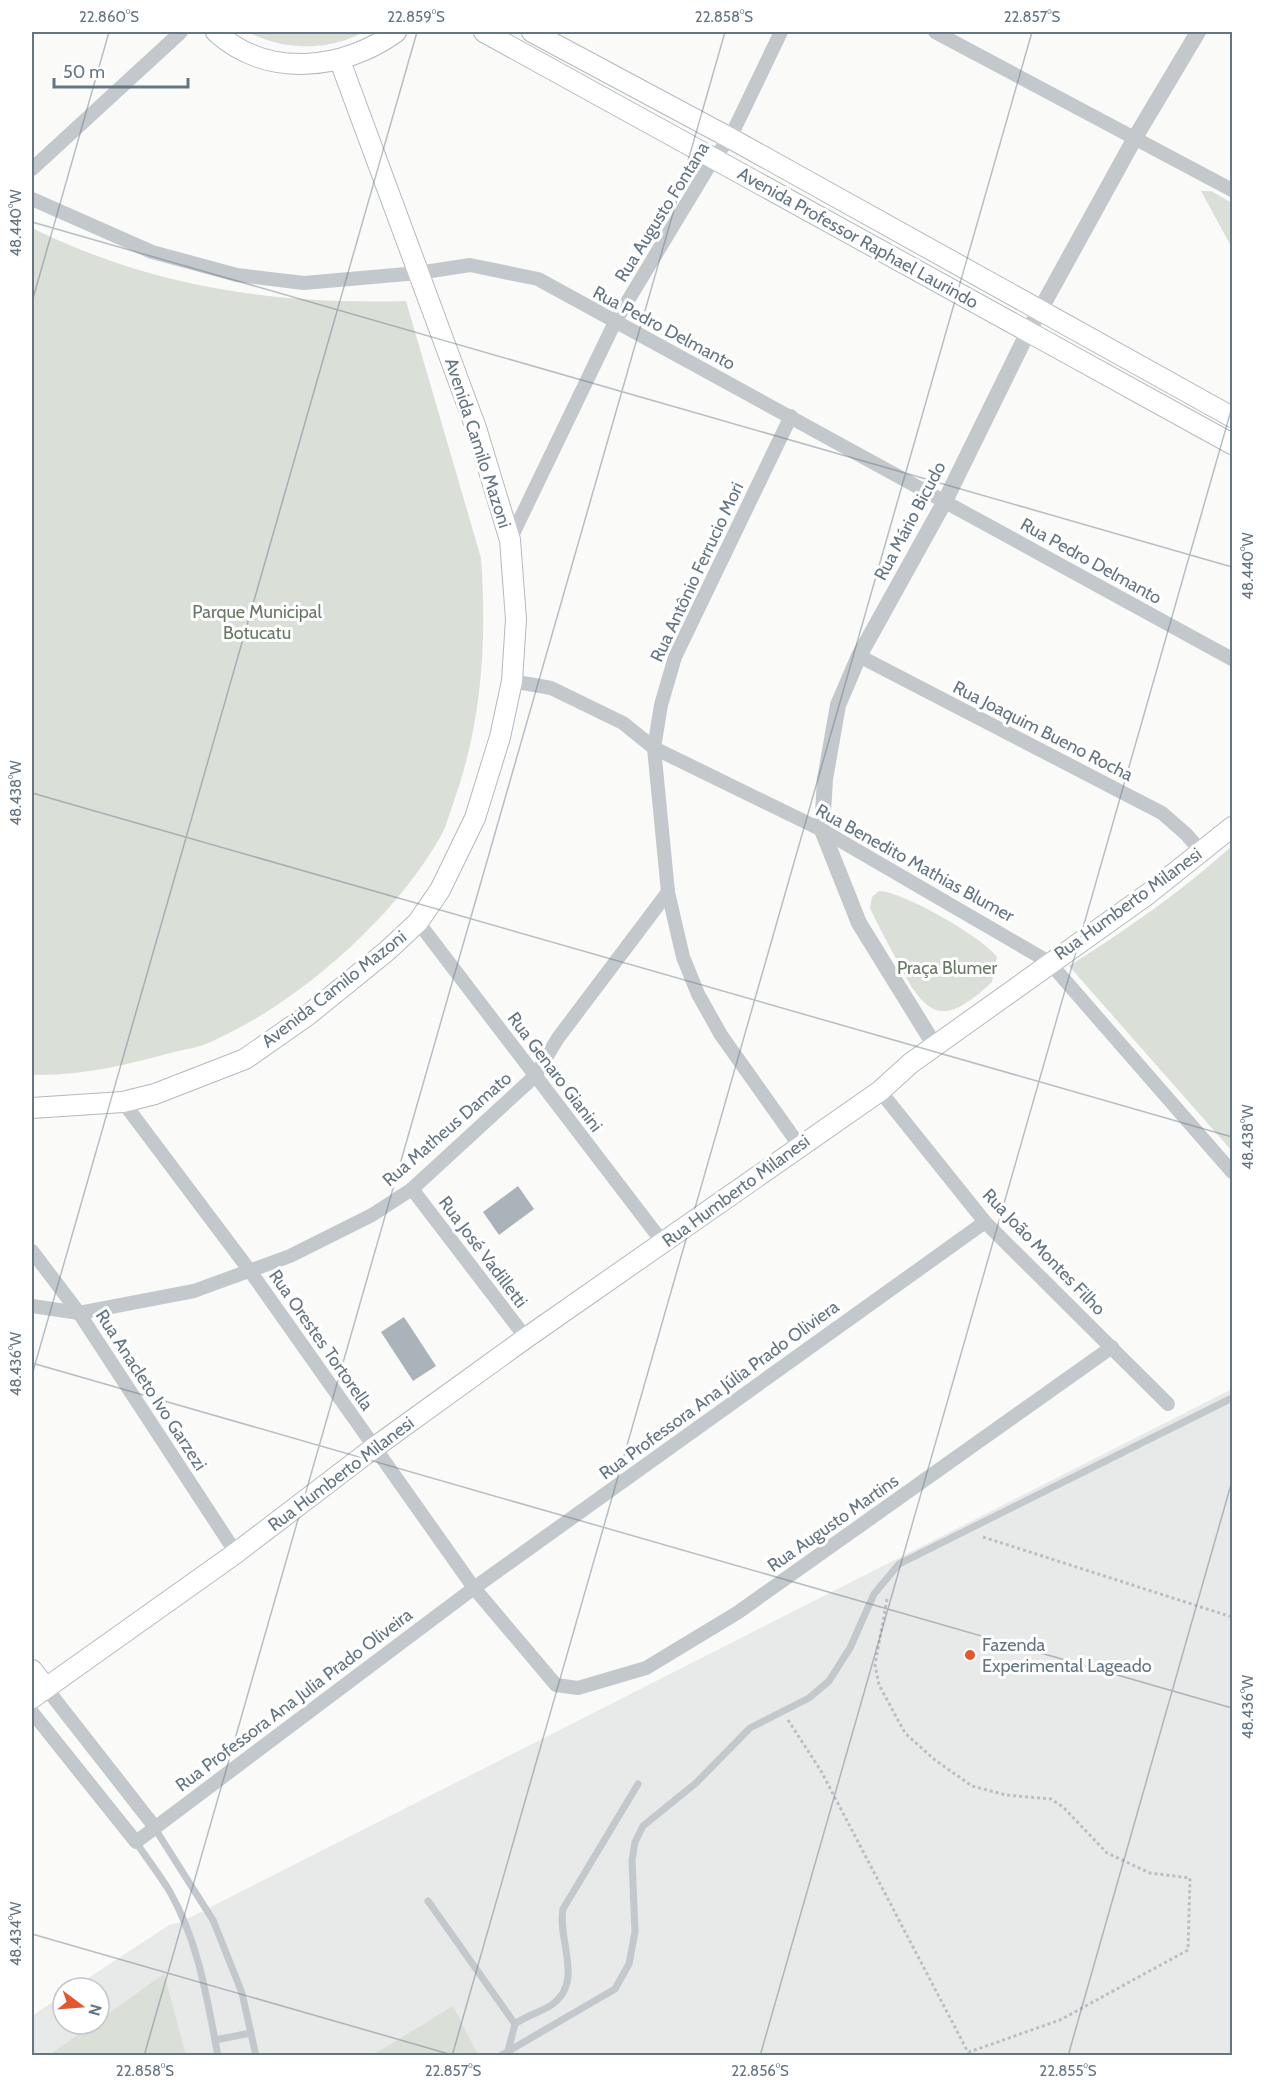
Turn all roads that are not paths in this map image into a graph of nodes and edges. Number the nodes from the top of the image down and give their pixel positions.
1 (181, 32) edge
2 (216, 32) edge
3 (396, 32) edge
4 (484, 32) edge
5 (532, 32) edge
6 (781, 32) edge
7 (935, 32) edge
8 (1198, 32) edge
9 (340, 61) junction
10 (1136, 136) junction
11 (730, 138) junction
12 (714, 158) junction
13 (33, 162) edge
14 (1233, 190) edge
15 (32, 199) edge
16 (418, 273) junction
17 (1040, 311) junction
18 (615, 322) junction
19 (1028, 332) junction
20 (791, 416) junction
21 (1233, 417) edge
22 (1233, 444) edge
23 (945, 501) junction
24 (510, 540) junction
25 (859, 656) junction
26 (1233, 659) edge
27 (512, 681) junction
28 (654, 747) junction
29 (1233, 827) edge
30 (822, 830) junction
31 (1201, 851) junction
32 (668, 892) junction
33 (418, 922) junction
34 (1049, 962) junction
35 (935, 1046) junction
36 (536, 1076) junction
37 (880, 1091) junction
38 (123, 1102) junction
39 (32, 1108) edge
40 (799, 1145) junction
41 (1233, 1172) edge
42 (412, 1189) junction
43 (985, 1222) junction
44 (664, 1244) junction
45 (32, 1251) edge
46 (250, 1271) junction
47 (32, 1306) edge
48 (79, 1313) junction
49 (525, 1338) junction
50 (1112, 1347) junction
51 (1233, 1398) edge
52 (1168, 1404) dead end
53 (375, 1447) junction
54 (236, 1553) junction
55 (474, 1588) junction
56 (32, 1670) edge
57 (556, 1685) joint
58 (39, 1693) edge
59 (32, 1712) edge
60 (638, 1784) dead end
61 (154, 1827) junction
62 (135, 1842) junction
63 (428, 1901) dead end
64 (515, 2024) junction
65 (251, 2033) junction
66 (215, 2040) junction
67 (508, 2051) junction
68 (218, 2055) edge
69 (256, 2055) edge
70 (500, 2055) edge

1 - 13 street
2 - 9 main road
3 - 9 main road
4 - 12 main road, Avenida Professor Raphael Laurindo
5 - 11 main road, Avenida Professor Raphael Laurindo
6 - 11 street, Rua Augusto Fontana
7 - 10 street
8 - 10 street, Rua Mário Bicudo
9 - 16 main road, Avenida Camilo Mazoni
10 - 14 street
10 - 17 street, Rua Mário Bicudo
11 - 12 street, Rua Augusto Fontana
11 - 17 main road, Avenida Professor Raphael Laurindo
12 - 18 street, Rua Augusto Fontana
12 - 19 main road, Avenida Professor Raphael Laurindo
15 - 16 street, Rua Pedro Delmanto
16 - 18 street, Rua Pedro Delmanto
16 - 24 main road, Avenida Camilo Mazoni
17 - 19 street, Rua Mário Bicudo
17 - 21 main road, Avenida Professor Raphael Laurindo
18 - 20 street, Rua Pedro Delmanto
18 - 24 street, Rua Augusto Fontana
19 - 22 main road, Avenida Professor Raphael Laurindo
19 - 23 street, Rua Mário Bicudo
20 - 23 street, Rua Pedro Delmanto
20 - 28 street, Rua Antônio Ferrucio Mori
23 - 25 street, Rua Mário Bicudo
23 - 26 street, Rua Pedro Delmanto
24 - 27 main road, Avenida Camilo Mazoni
25 - 30 street, Rua Mário Bicudo
25 - 31 street, Rua Joaquim Bueno Rocha
27 - 28 street, Rua Benedito Mathias Blumer
27 - 33 main road, Avenida Camilo Mazoni
28 - 30 street, Rua Benedito Mathias Blumer
28 - 32 street, Rua Antônio Ferrucio Mori
29 - 31 main road, Rua Humberto Milanesi
30 - 34 street, Rua Benedito Mathias Blumer
30 - 35 street, Rua Mário Bicudo
31 - 34 main road, Rua Humberto Milanesi
32 - 36 street, Rua Matheus Damato
32 - 40 street, Rua Antônio Ferrucio Mori
33 - 36 street, Rua Genaro Gianini
33 - 38 main road, Avenida Camilo Mazoni
34 - 35 main road, Rua Humberto Milanesi
34 - 41 street, Rua Benedito Mathias Blumer
35 - 37 main road, Rua Humberto Milanesi
36 - 42 street, Rua Matheus Damato
36 - 44 street, Rua Genaro Gianini
37 - 40 main road, Rua Humberto Milanesi
37 - 43 street, Rua João Montes Filho
38 - 39 main road, Avenida Camilo Mazoni
38 - 46 street, Rua Orestes Tortorella
40 - 44 main road, Rua Humberto Milanesi
42 - 46 street, Rua Matheus Damato
42 - 49 street, Rua José Vadilletti
43 - 50 street, Rua João Montes Filho
43 - 55 street, Rua Professora Ana Júlia Prado Oliviera
44 - 49 main road, Rua Humberto Milanesi
45 - 48 street, Rua Anacleto Ivo Garzezi
46 - 48 street, Rua Matheus Damato
46 - 53 street, Rua Orestes Tortorella
47 - 48 street, Rua Matheus Damato
48 - 54 street, Rua Anacleto Ivo Garzezi
49 - 53 main road, Rua Humberto Milanesi
50 - 52 street, Rua João Montes Filho
50 - 57 street, Rua Augusto Martins
51 - 67 lane
53 - 54 main road, Rua Humberto Milanesi
53 - 55 street, Rua Orestes Tortorella
54 - 58 main road, Rua Humberto Milanesi
55 - 57 street, Rua Orestes Tortorella
55 - 61 street, Rua Professora Ana Julia Prado Oliveira
56 - 58 main road
58 - 61 street
59 - 62 street
60 - 64 lane
61 - 62 street, Rua Professora Ana Julia Prado Oliveira
61 - 65 lane
62 - 66 lane
63 - 64 lane
64 - 67 lane
65 - 66 lane
65 - 69 lane
66 - 68 lane
67 - 70 lane

